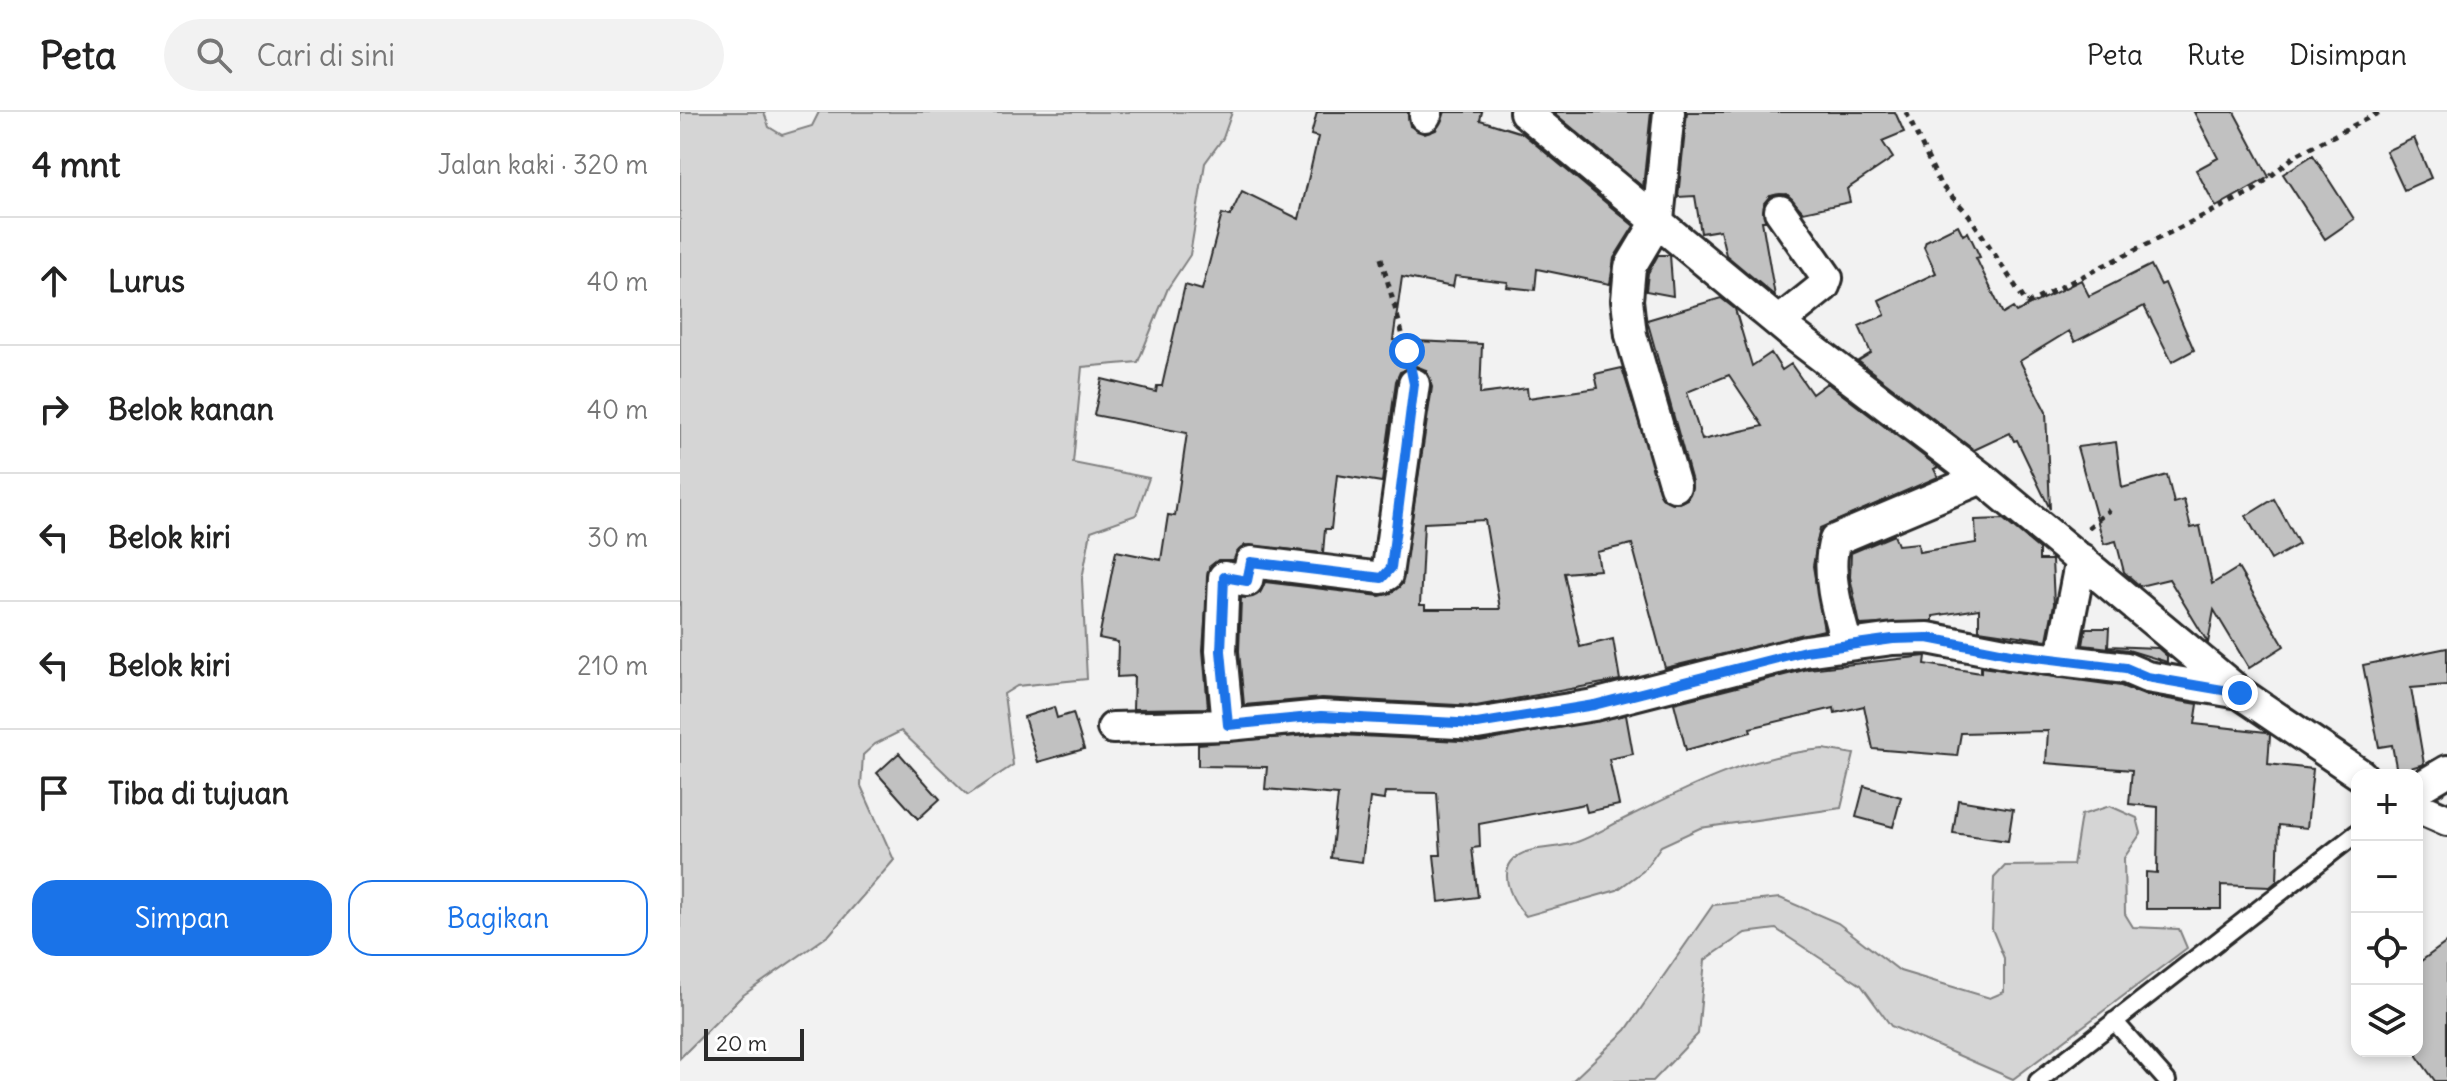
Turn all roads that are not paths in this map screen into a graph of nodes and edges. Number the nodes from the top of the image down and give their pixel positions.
1 (1525, 112) edge
2 (1669, 112) edge
3 (1780, 211) dead end
4 (1658, 220) junction
5 (1779, 322) junction
6 (1414, 384) road end
7 (1982, 478) junction
8 (1675, 486) dead end
9 (2081, 559) junction
10 (1847, 645) junction
11 (2061, 661) junction
12 (2240, 693) junction
13 (1228, 725) junction
14 (1113, 728) dead end
15 (2352, 769) edge
16 (2447, 771) edge
17 (2423, 785) edge
18 (2423, 810) edge
19 (2447, 820) edge
20 (2351, 838) edge
21 (2114, 1021) junction
22 (2038, 1081) edge
23 (2167, 1081) edge

1 - 4 street
2 - 4 street
3 - 5 street
4 - 5 street
4 - 8 street
5 - 7 street
6 - 13 street
7 - 9 street
7 - 10 street
9 - 11 street
9 - 12 street
10 - 11 street
10 - 13 street
11 - 12 street
12 - 15 street
13 - 14 street
16 - 17 street
18 - 19 street
20 - 21 lane
21 - 22 lane
21 - 23 lane

